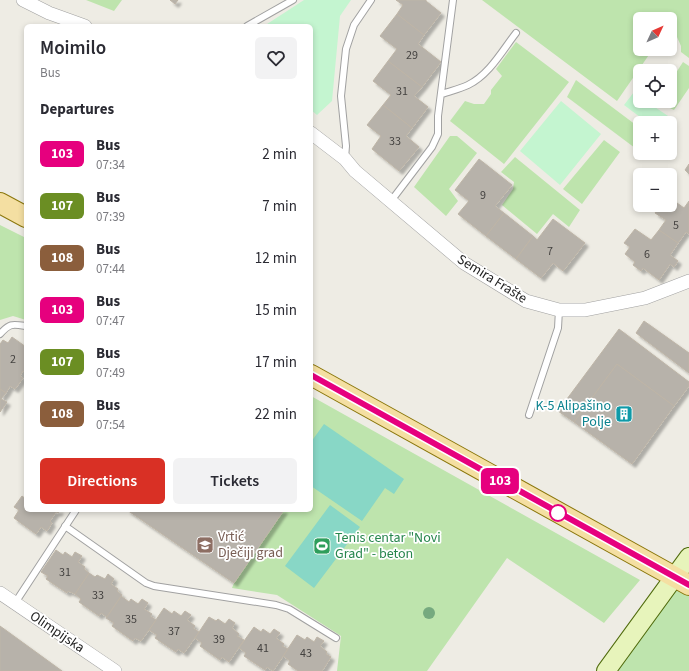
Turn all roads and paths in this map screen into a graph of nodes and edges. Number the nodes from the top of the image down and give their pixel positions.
1 (23, 0) edge
2 (293, 0) edge
3 (371, 0) edge
4 (453, 0) edge
5 (79, 24) edge
6 (251, 24) edge
7 (516, 33) dead end
8 (442, 94) junction
9 (313, 135) edge
10 (345, 159) junction
11 (391, 201) junction
12 (0, 203) edge
13 (24, 216) edge
14 (689, 281) edge
15 (559, 310) junction
16 (24, 326) edge
17 (0, 334) edge
18 (313, 376) edge
19 (529, 415) dead end
20 (75, 512) edge
21 (65, 526) junction
22 (689, 557) edge
23 (676, 584) edge
24 (0, 593) edge
25 (15, 603) junction
26 (336, 638) dead end
27 (115, 671) edge
28 (606, 671) edge

1 - 5 street
2 - 6 lane
3 - 10 lane
4 - 8 lane
7 - 8 lane
8 - 11 lane
9 - 10 street, Semira Frašte
10 - 11 street, Semira Frašte
11 - 15 street, Semira Frašte
12 - 13 main road
14 - 15 street, Semira Frašte
15 - 19 lane
16 - 17 lane
18 - 23 main road
20 - 21 lane
21 - 25 lane
21 - 26 lane
22 - 23 street
23 - 28 street
24 - 25 street, Olimpijska
25 - 27 street, Olimpijska

